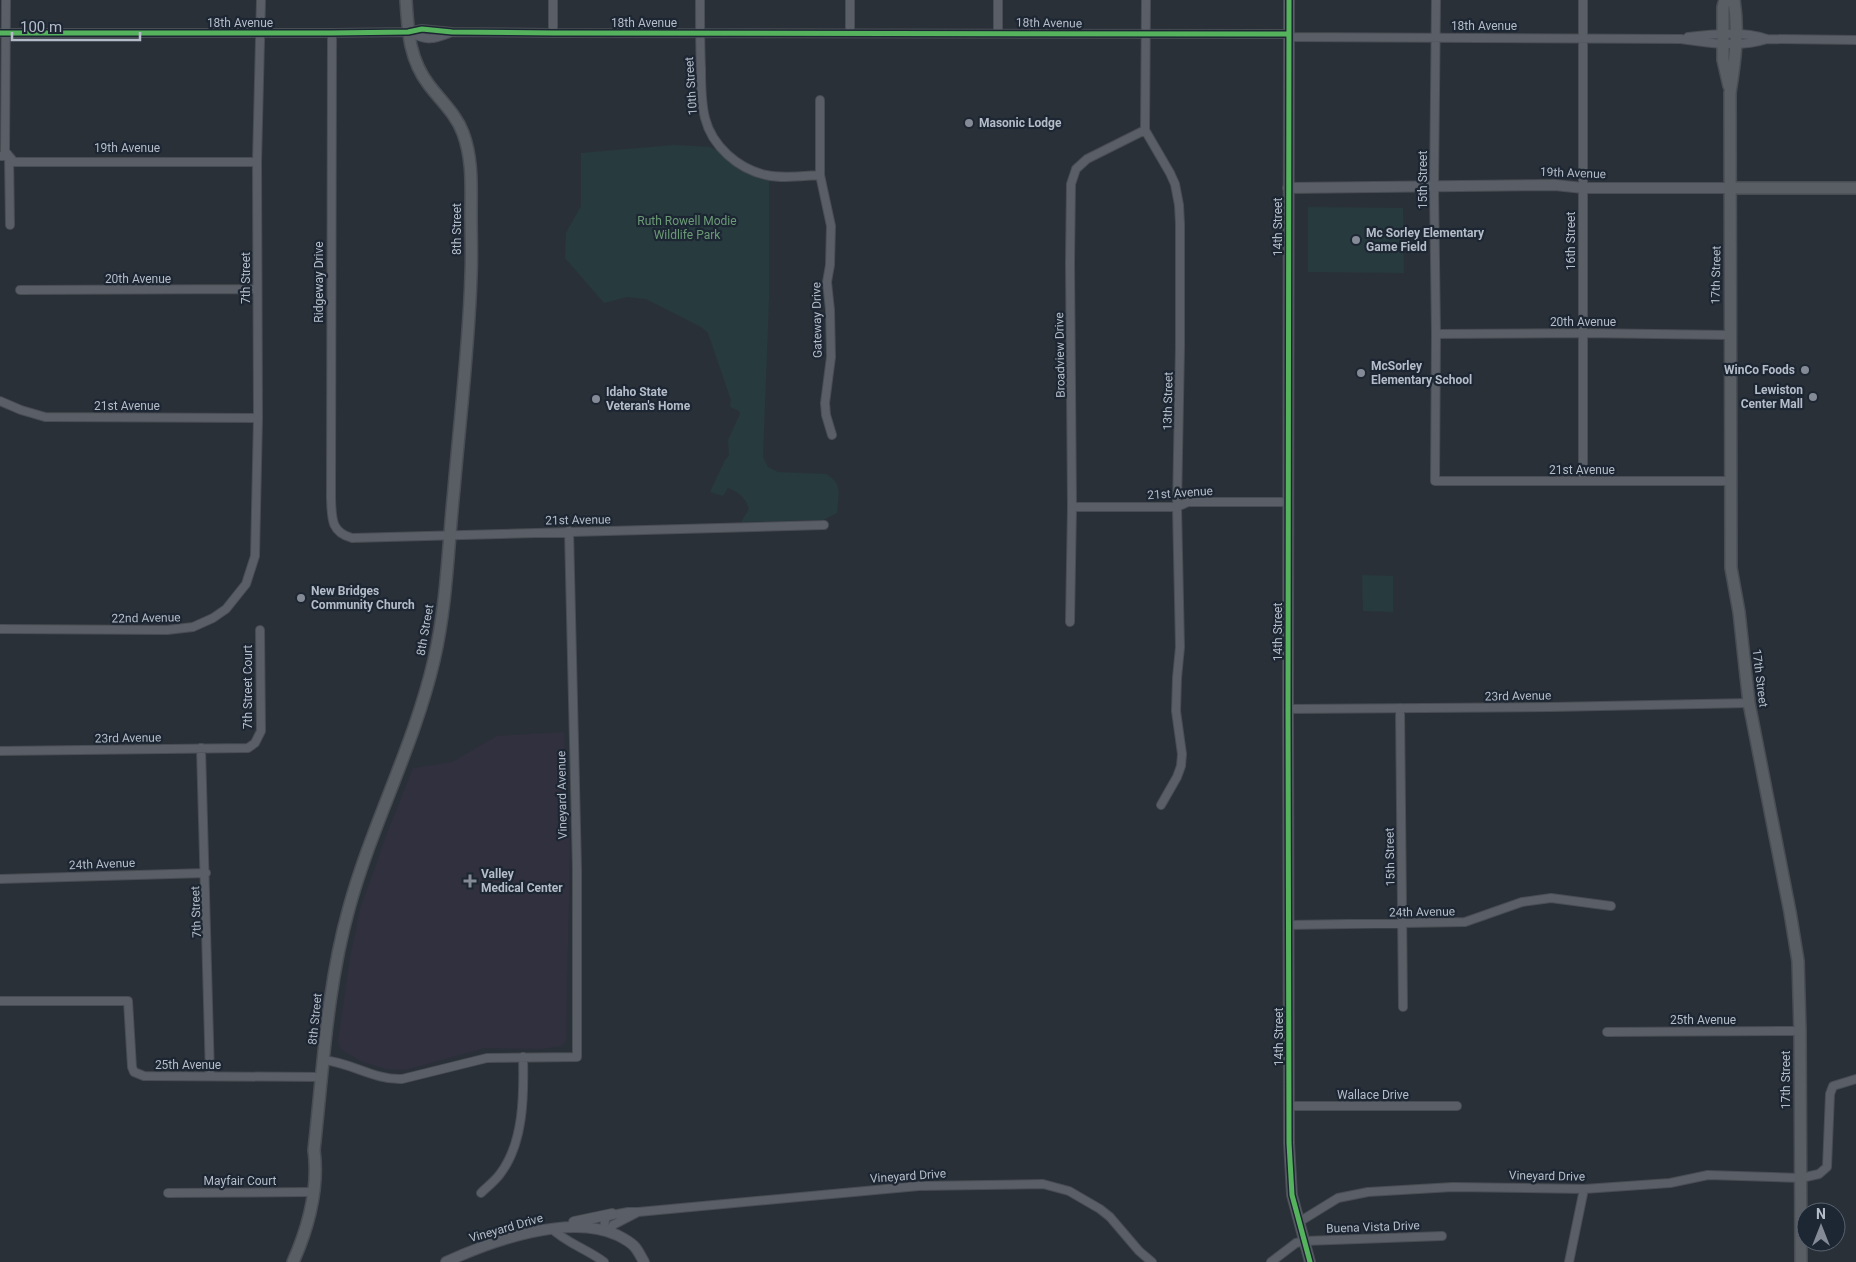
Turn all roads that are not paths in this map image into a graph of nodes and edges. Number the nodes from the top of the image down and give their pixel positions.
1 (6, 0) edge
2 (261, 0) edge
3 (406, 0) edge
4 (553, 0) edge
5 (700, 0) edge
6 (850, 0) edge
7 (998, 0) edge
8 (1146, 0) edge
9 (1289, 0) edge
10 (1436, 0) edge
11 (1583, 0) edge
12 (1725, 0) edge
13 (1734, 0) edge
14 (3, 32) edge
15 (408, 32) junction
16 (850, 32) junction
17 (998, 32) junction
18 (261, 33) junction
19 (332, 33) junction
20 (553, 33) junction
21 (699, 33) junction
22 (1146, 34) junction
23 (1288, 35) junction
24 (1582, 37) junction
25 (1435, 38) junction
26 (1723, 39) junction
27 (1736, 39) junction
28 (1856, 40) edge
29 (1730, 93) junction
30 (820, 100) dead end
31 (1145, 130) junction
32 (0, 156) edge
33 (9, 156) junction
34 (257, 162) junction
35 (820, 175) junction
36 (1434, 186) junction
37 (1288, 188) junction
38 (1582, 188) junction
39 (1730, 188) junction
40 (1856, 188) edge
41 (10, 225) dead end
42 (257, 289) junction
43 (20, 290) dead end
44 (1582, 333) junction
45 (1436, 334) junction
46 (1729, 335) junction
47 (0, 401) edge
48 (258, 418) junction
49 (832, 435) dead end
50 (1730, 480) junction
51 (1435, 481) joint
52 (1583, 481) junction
53 (1288, 502) junction
54 (1072, 507) junction
55 (1177, 507) junction
56 (824, 525) dead end
57 (336, 529) joint
58 (569, 531) junction
59 (450, 534) junction
60 (255, 556) joint
61 (1070, 622) dead end
62 (0, 629) edge
63 (260, 630) dead end
64 (1749, 703) junction
65 (1400, 708) junction
66 (1288, 709) junction
67 (255, 743) joint
68 (201, 748) junction
69 (0, 751) edge
70 (1161, 805) dead end
71 (206, 872) junction
72 (0, 879) edge
73 (1611, 906) dead end
74 (1402, 923) junction
75 (1288, 925) junction
76 (0, 1001) edge
77 (1403, 1007) dead end
78 (1800, 1031) junction
79 (1607, 1032) dead end
80 (523, 1057) junction
81 (324, 1060) junction
82 (210, 1076) junction
83 (322, 1077) junction
84 (1856, 1079) edge
85 (1289, 1106) junction
86 (1457, 1106) dead end
87 (1801, 1178) junction
88 (1584, 1189) junction
89 (313, 1192) junction
90 (168, 1193) dead end
91 (481, 1193) dead end
92 (638, 1212) junction
93 (612, 1214) junction
94 (1299, 1222) junction
95 (551, 1228) junction
96 (607, 1231) junction
97 (1442, 1236) dead end
98 (1305, 1241) junction
99 (467, 1257) edge
100 (293, 1262) edge
101 (446, 1262) edge
102 (604, 1262) edge
103 (644, 1262) edge
104 (1152, 1262) edge
105 (1271, 1262) edge
106 (1310, 1262) edge
107 (1569, 1262) edge
108 (1801, 1262) edge

1 - 14 street
2 - 18 street, 7th Street
3 - 15 main road, 8th Street
4 - 20 street
5 - 21 street, 10th Street
6 - 16 street
7 - 17 street
8 - 22 street
9 - 23 street, 14th Street
10 - 25 street, 15th Street
11 - 24 street, 16th Street
12 - 26 main road, 17th Street
13 - 27 main road, 17th Street
14 - 18 street, 18th Avenue
14 - 33 street
15 - 19 street, 18th Avenue
15 - 20 street, 18th Avenue
15 - 59 main road, 8th Street
16 - 17 street, 18th Avenue
16 - 21 street, 18th Avenue
17 - 22 street, 18th Avenue
18 - 19 street, 18th Avenue
18 - 34 street, 7th Street
19 - 57 street, Ridgeway Drive
20 - 21 street, 18th Avenue
21 - 35 street, 10th Street
22 - 23 street, 18th Avenue
22 - 31 street
23 - 25 street, 18th Avenue
23 - 37 street, 14th Street
24 - 25 street, 18th Avenue
24 - 26 street, 18th Avenue
24 - 38 street, 16th Street
25 - 36 street, 15th Street
26 - 27 street, 18th Avenue
26 - 29 main road, 17th Street
27 - 28 street, 18th Avenue
27 - 29 main road, 17th Street
29 - 39 main road, 17th Street
30 - 35 street, Gateway Drive
31 - 54 street, Broadview Drive
31 - 55 street, 13th Street
32 - 33 street, 19th Avenue
33 - 34 street, 19th Avenue
33 - 41 street
34 - 42 street, 7th Street
35 - 49 street, Gateway Drive
36 - 37 street, 19th Avenue
36 - 38 street, 19th Avenue
36 - 45 street, 15th Street
37 - 53 street, 14th Street
38 - 39 street, 19th Avenue
38 - 44 street, 16th Street
39 - 40 main road, 19th Avenue
39 - 46 main road, 17th Street
42 - 43 street, 20th Avenue
42 - 48 street, 7th Street
44 - 45 street, 20th Avenue
44 - 46 street, 20th Avenue
44 - 52 street, 16th Street
45 - 51 street, 15th Street
46 - 50 main road, 17th Street
47 - 48 street, 21st Avenue
48 - 60 street, 7th Street
50 - 52 street, 21st Avenue
50 - 64 main road, 17th Street
51 - 52 street, 21st Avenue
53 - 55 street, 21st Avenue
53 - 66 street, 14th Street
54 - 55 street, 21st Avenue
54 - 61 street, Broadview Drive
55 - 70 street, 13th Street
56 - 58 street, 21st Avenue
57 - 59 street, 21st Avenue
58 - 59 street, 21st Avenue
58 - 80 street, Vineyard Avenue
59 - 81 main road, 8th Street
60 - 62 street, 22nd Avenue
63 - 67 street, 7th Street Court
64 - 65 street, 23rd Avenue
64 - 78 main road, 17th Street
65 - 66 street, 23rd Avenue
65 - 74 street, 15th Street
66 - 75 street, 14th Street
67 - 68 street, 23rd Avenue
68 - 69 street, 23rd Avenue
68 - 71 street, 7th Street
71 - 72 street, 24th Avenue
71 - 82 street, 7th Street
73 - 74 street, 24th Avenue
74 - 75 street, 24th Avenue
74 - 77 street, 15th Street
75 - 85 street, 14th Street
76 - 82 street, 25th Avenue
78 - 79 street, 25th Avenue
78 - 87 main road, 17th Street
80 - 81 street
80 - 91 street
81 - 83 main road, 8th Street
82 - 83 street, 25th Avenue
83 - 89 main road, 8th Street
84 - 87 street
85 - 86 street, Wallace Drive
85 - 94 street, 14th Street
87 - 88 street, Vineyard Drive
87 - 108 main road, 17th Street
88 - 94 street, Vineyard Drive
88 - 107 street
89 - 90 street, Mayfair Court
89 - 100 main road, 8th Street
92 - 93 street, Vineyard Drive
92 - 96 street, Vineyard Drive
92 - 104 street, Vineyard Drive
93 - 95 street
93 - 96 street
94 - 98 street, 14th Street
95 - 96 street, Vineyard Drive
95 - 99 street, Vineyard Drive
95 - 102 street
96 - 103 street
97 - 98 street, Buena Vista Drive
98 - 105 street
98 - 106 street, 14th Street
99 - 101 street, Vineyard Drive

